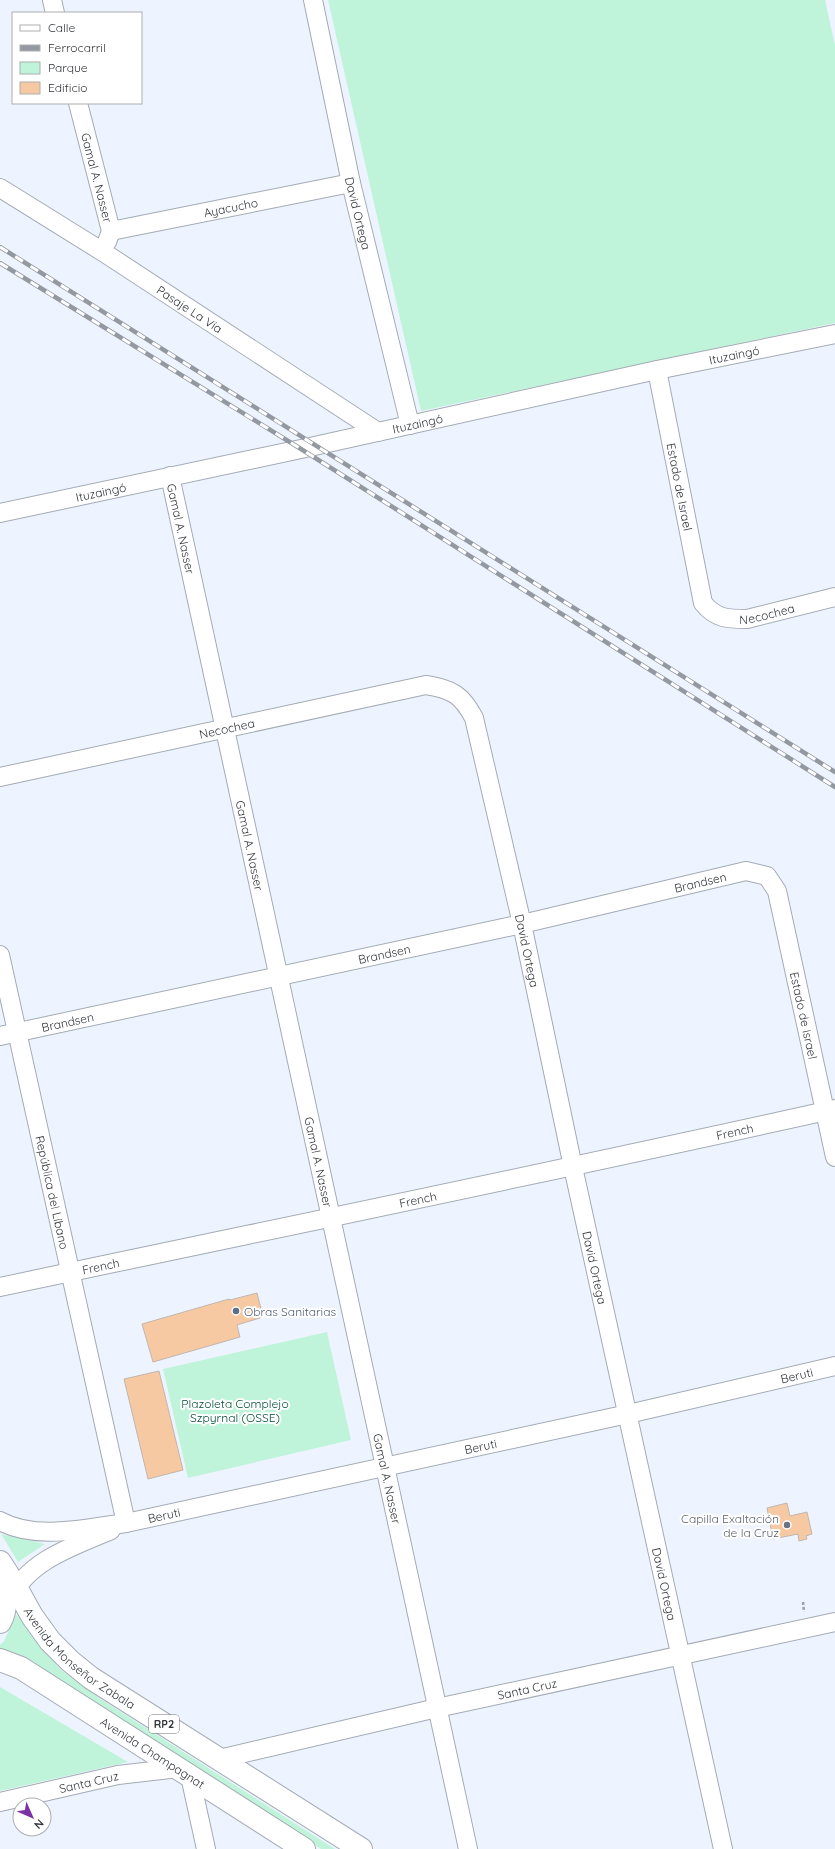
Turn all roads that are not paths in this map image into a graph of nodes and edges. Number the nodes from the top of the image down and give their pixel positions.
1 (52, 0) edge
2 (313, 0) edge
3 (56, 12) edge
4 (78, 104) edge
5 (351, 183) junction
6 (0, 188) edge
7 (111, 231) junction
8 (103, 252) junction
9 (835, 334) edge
10 (657, 370) junction
11 (410, 425) junction
12 (378, 432) junction
13 (170, 476) junction
14 (0, 513) edge
15 (835, 597) edge
16 (703, 603) joint
17 (453, 692) joint
18 (225, 729) junction
19 (0, 777) edge
20 (767, 876) joint
21 (522, 924) junction
22 (0, 956) edge
23 (279, 977) junction
24 (8, 1034) edge
25 (830, 1110) edge
26 (835, 1158) edge
27 (573, 1167) junction
28 (331, 1216) junction
29 (72, 1272) junction
30 (0, 1288) edge
31 (835, 1366) edge
32 (628, 1414) junction
33 (385, 1467) junction
34 (0, 1521) edge
35 (126, 1523) junction
36 (1, 1563) edge
37 (16, 1587) junction
38 (2, 1619) edge
39 (835, 1622) edge
40 (682, 1655) junction
41 (0, 1660) edge
42 (437, 1708) junction
43 (219, 1759) junction
44 (185, 1772) junction
45 (0, 1802) edge
46 (206, 1849) edge
47 (304, 1849) edge
48 (361, 1849) edge
49 (468, 1849) edge
50 (724, 1849) edge

1 - 3 street
2 - 5 street, David Ortega
4 - 7 street, Gamal A. Nasser
5 - 7 street, Ayacucho
5 - 11 street, David Ortega
6 - 8 street, Pasaje La Vía
7 - 8 street, Gamal A. Nasser
8 - 12 street, Pasaje La Vía
9 - 10 street, Ituzaingó
10 - 11 street, Ituzaingó
10 - 16 street, Estado de Israel
11 - 12 street, Ituzaingó
12 - 13 street, Ituzaingó
13 - 14 street, Ituzaingó
13 - 18 street, Gamal A. Nasser
15 - 16 street, Necochea
17 - 18 street, Necochea
17 - 21 street, David Ortega
18 - 19 street, Necochea
18 - 23 street, Gamal A. Nasser
20 - 21 street, Brandsen
20 - 25 street, Estado de Israel
21 - 23 street, Brandsen
21 - 27 street, David Ortega
22 - 24 street, República del Líbano
23 - 24 street, Brandsen
23 - 28 street, Gamal A. Nasser
24 - 29 street, República del Líbano
25 - 26 street, Estado de Israel
25 - 27 street, French
27 - 28 street, French
27 - 32 street, David Ortega
28 - 29 street, French
28 - 33 street, Gamal A. Nasser
29 - 30 street, French
29 - 35 street, República del Líbano
31 - 32 street, Beruti
32 - 33 street, Beruti
32 - 40 street, David Ortega
33 - 35 street, Beruti
33 - 42 street, Gamal A. Nasser
34 - 35 street, Beruti
35 - 37 street, Beruti
36 - 37 highway, Avenida Monseñor Zabala / RP2
36 - 38 highway, RP2
37 - 38 street, Beruti
37 - 43 highway, Avenida Monseñor Zabala / RP2
39 - 40 street, Santa Cruz
40 - 42 street, Santa Cruz
40 - 50 street, David Ortega
41 - 44 highway, Avenida Champagnat / RP2
42 - 43 street, Santa Cruz
42 - 49 street, Gamal A. Nasser
43 - 48 highway, Avenida Monseñor Zabala / RP2
44 - 45 street, Santa Cruz
44 - 46 street
44 - 47 highway, Avenida Champagnat / RP2

